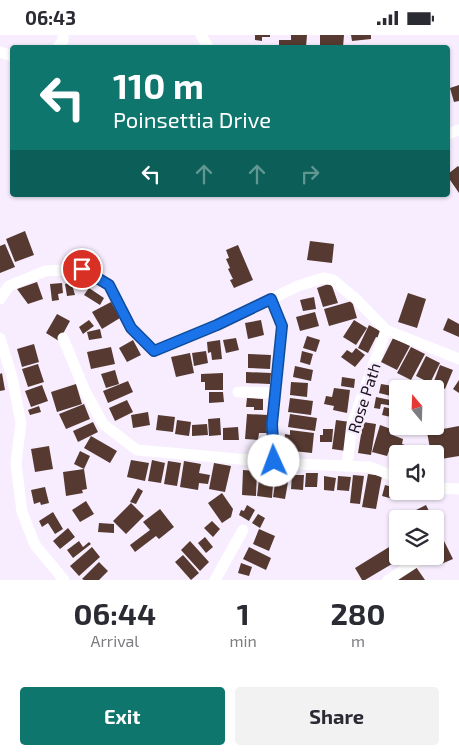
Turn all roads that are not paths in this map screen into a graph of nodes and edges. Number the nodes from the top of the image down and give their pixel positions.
1 (0, 299) edge
2 (271, 299) junction
3 (386, 330) junction
4 (0, 338) edge
5 (63, 338) dead end
6 (459, 359) edge
7 (238, 392) dead end
8 (275, 393) junction
9 (274, 461) junction
10 (347, 466) junction
11 (389, 474) edge
12 (444, 488) edge
13 (459, 489) edge
14 (243, 530) dead end
15 (411, 565) edge
16 (64, 580) edge
17 (215, 580) edge
18 (388, 580) edge

1 - 2 street
2 - 3 street
2 - 8 street
3 - 6 street
3 - 10 street, Rose Path
4 - 16 street
5 - 9 street
7 - 8 street
8 - 9 street
9 - 10 street
10 - 11 street
12 - 13 street
14 - 17 street
15 - 18 street

